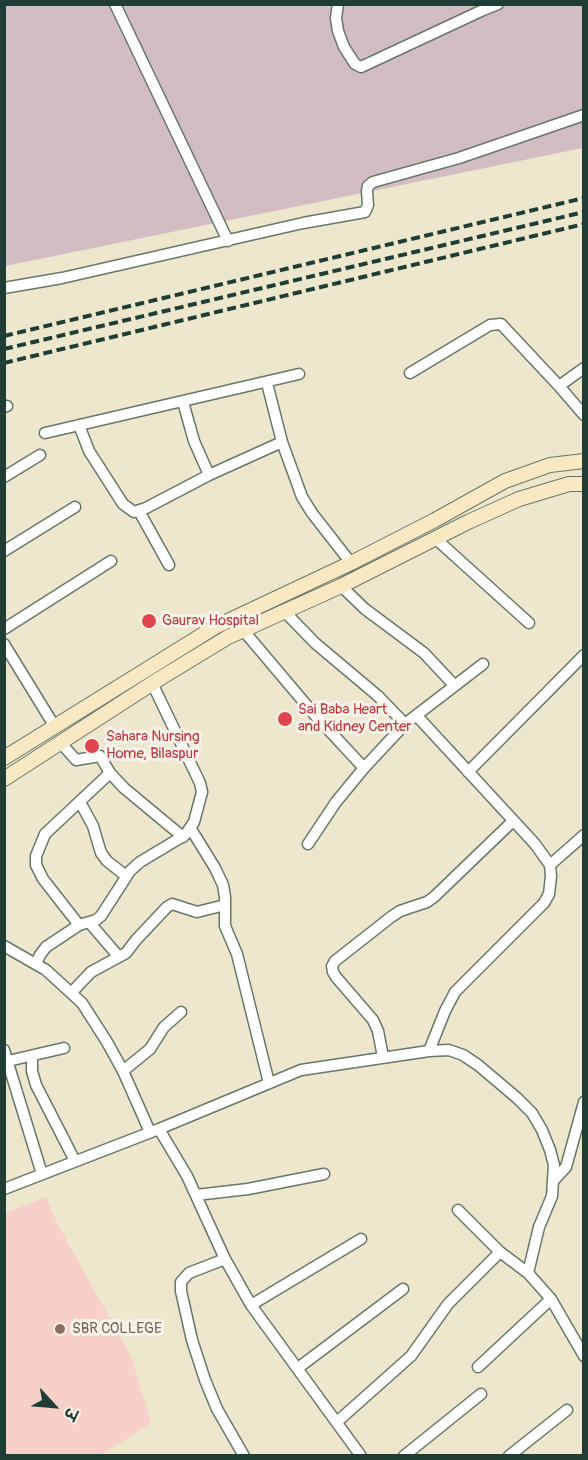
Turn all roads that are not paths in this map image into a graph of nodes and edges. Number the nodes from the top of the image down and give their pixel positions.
1 (115, 4) edge
2 (338, 4) edge
3 (498, 4) edge
4 (584, 115) edge
5 (228, 241) junction
6 (4, 288) edge
7 (584, 369) edge
8 (410, 373) dead end
9 (299, 374) dead end
10 (267, 382) junction
11 (559, 386) junction
12 (183, 402) junction
13 (584, 415) edge
14 (79, 425) junction
15 (45, 433) dead end
16 (282, 442) junction
17 (40, 455) dead end
18 (584, 461) edge
19 (209, 475) junction
20 (4, 477) edge
21 (584, 484) edge
22 (75, 507) dead end
23 (139, 511) junction
24 (436, 539) junction
25 (4, 551) edge
26 (111, 561) dead end
27 (351, 563) junction
28 (169, 565) dead end
29 (341, 586) junction
30 (284, 611) junction
31 (529, 623) dead end
32 (4, 629) edge
33 (243, 630) junction
34 (4, 644) edge
35 (584, 656) edge
36 (483, 664) dead end
37 (152, 683) junction
38 (454, 686) junction
39 (417, 716) junction
40 (72, 717) junction
41 (405, 724) junction
42 (55, 727) junction
43 (79, 730) junction
44 (60, 742) junction
45 (4, 758) edge
46 (364, 768) junction
47 (468, 772) junction
48 (110, 773) junction
49 (4, 779) edge
50 (80, 802) junction
51 (513, 821) junction
52 (187, 833) junction
53 (583, 837) edge
54 (308, 843) dead end
55 (550, 866) junction
56 (126, 876) junction
57 (225, 905) junction
58 (84, 924) junction
59 (4, 946) edge
60 (119, 957) junction
61 (36, 964) junction
62 (72, 992) junction
63 (181, 1012) dead end
64 (64, 1048) dead end
65 (429, 1051) junction
66 (6, 1056) edge
67 (32, 1056) junction
68 (383, 1058) junction
69 (123, 1071) junction
70 (268, 1083) junction
71 (584, 1102) edge
72 (155, 1130) junction
73 (75, 1161) junction
74 (42, 1174) junction
75 (324, 1174) dead end
76 (553, 1181) junction
77 (4, 1189) edge
78 (196, 1195) junction
79 (458, 1210) dead end
80 (361, 1239) dead end
81 (500, 1252) junction
82 (225, 1259) junction
83 (528, 1273) junction
84 (403, 1289) dead end
85 (551, 1299) junction
86 (251, 1305) junction
87 (584, 1356) edge
88 (478, 1367) dead end
89 (298, 1368) junction
90 (481, 1394) dead end
91 (567, 1410) dead end
92 (338, 1421) junction
93 (244, 1455) edge
94 (361, 1455) edge
95 (404, 1455) edge
96 (509, 1455) edge

1 - 5 street
2 - 3 street
4 - 5 street
5 - 6 street
7 - 11 street
8 - 11 street
9 - 10 street
10 - 12 street
10 - 16 street
11 - 13 street
12 - 14 street
12 - 19 street
14 - 15 street
14 - 23 street
16 - 19 street
16 - 27 street
17 - 20 street
18 - 27 main road
19 - 23 street
21 - 24 main road
22 - 25 street
23 - 28 street
24 - 29 main road
24 - 31 street
26 - 32 street
27 - 40 main road
29 - 30 main road
29 - 38 street
30 - 33 main road
30 - 41 street
33 - 37 main road
33 - 46 street
34 - 42 street
35 - 47 street
36 - 38 street
37 - 43 main road
37 - 52 street
38 - 39 street
39 - 41 street
39 - 47 street
40 - 42 main road
40 - 43 main road
41 - 46 street
42 - 45 main road
43 - 44 main road
44 - 48 street
44 - 49 main road
46 - 54 street
47 - 51 street
48 - 50 street
48 - 52 street
50 - 56 street
50 - 58 street
51 - 55 street
51 - 68 street
52 - 56 street
52 - 57 street
53 - 55 street
55 - 65 street
56 - 58 street
57 - 60 street
57 - 70 street
58 - 60 street
58 - 61 street
59 - 61 street
60 - 62 street
61 - 62 street
62 - 69 street
63 - 69 street
64 - 67 street
65 - 68 street
65 - 76 street
66 - 67 street
66 - 74 street
67 - 73 street
68 - 70 street
69 - 72 street
70 - 72 street
71 - 76 street
72 - 73 street
72 - 78 street
73 - 74 street
74 - 77 street
75 - 78 street
76 - 83 street
78 - 82 street
79 - 81 street
80 - 86 street
81 - 83 street
81 - 92 street
82 - 86 street
82 - 93 street
83 - 85 street
84 - 89 street
85 - 87 street
85 - 88 street
86 - 89 street
89 - 92 street
90 - 95 street
91 - 96 street
92 - 94 street

